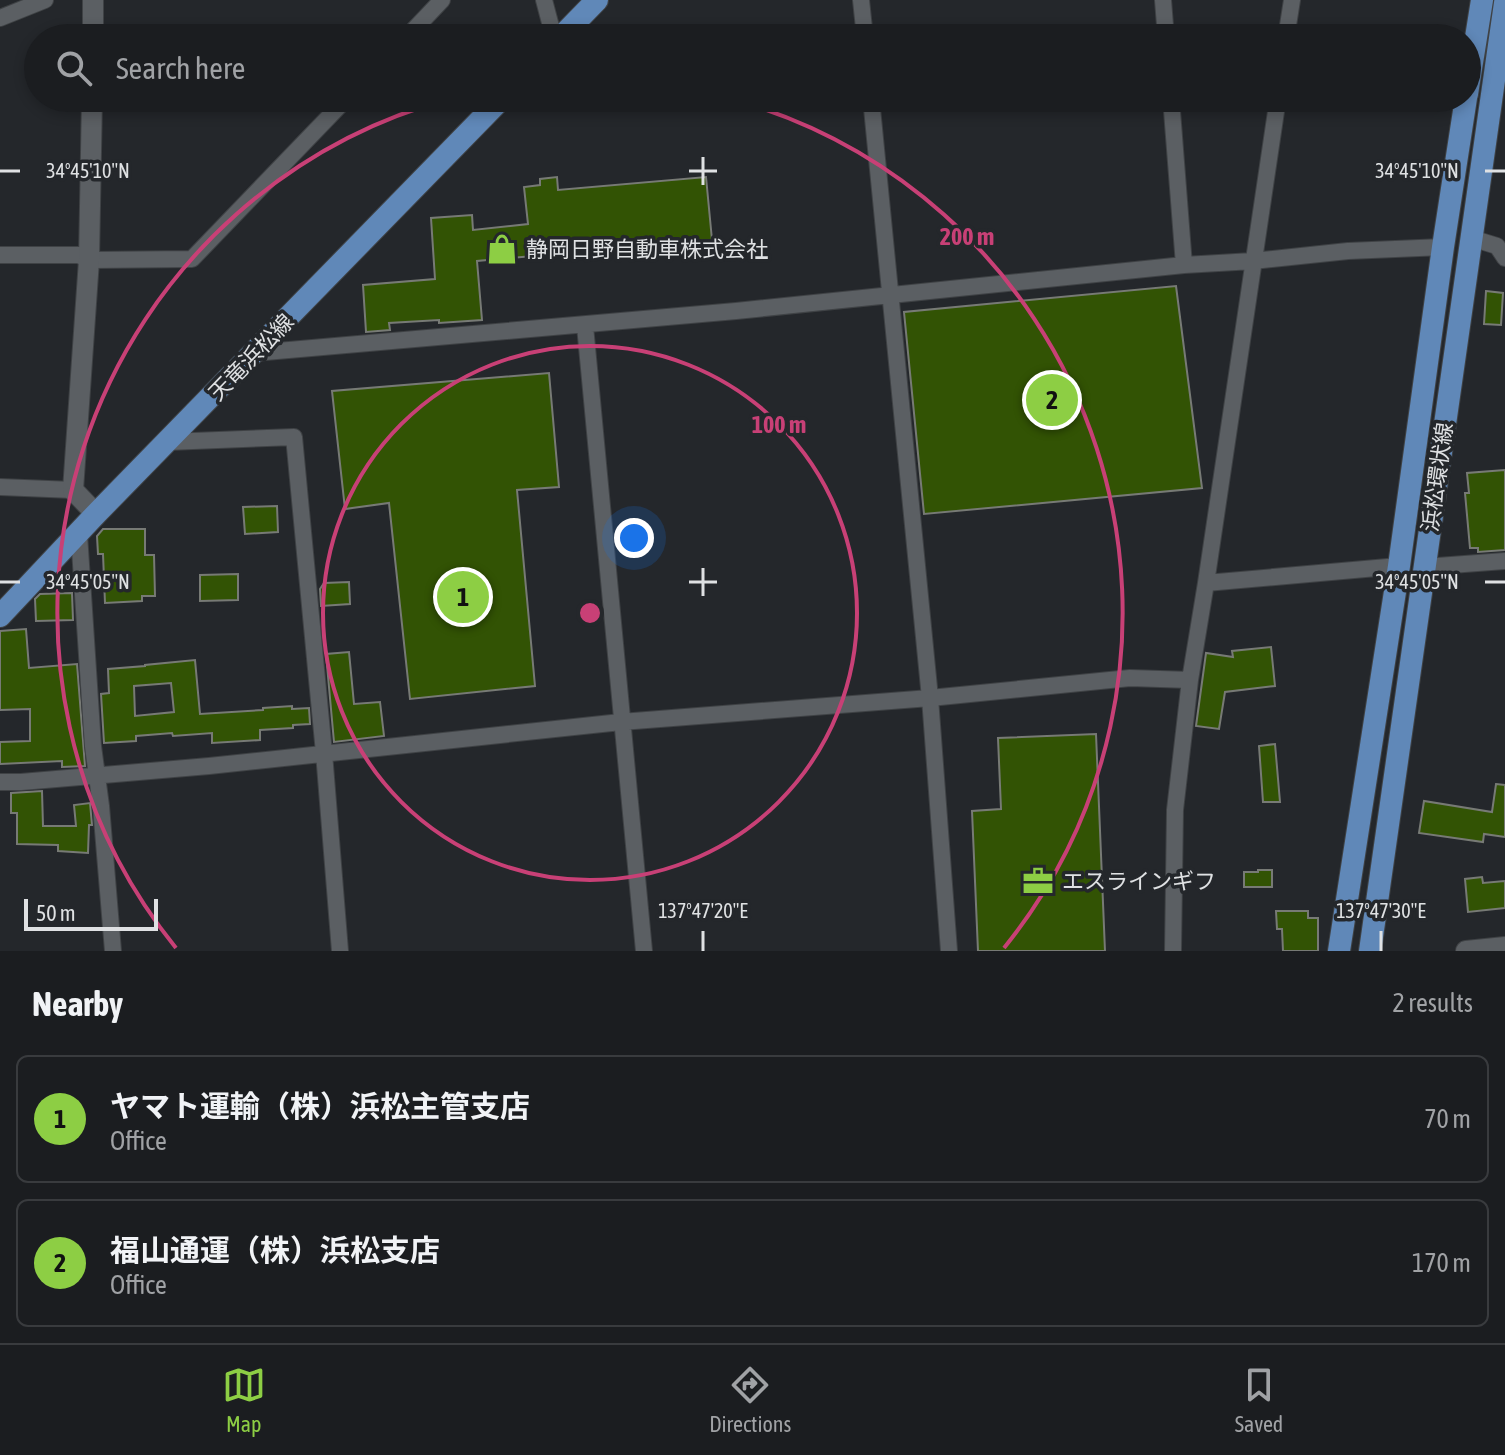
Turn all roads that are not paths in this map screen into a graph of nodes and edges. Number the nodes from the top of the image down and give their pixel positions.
1 (45, 0) edge
2 (93, 0) edge
3 (442, 0) edge
4 (544, 0) edge
5 (597, 0) edge
6 (861, 0) edge
7 (1163, 0) edge
8 (1292, 0) edge
9 (1482, 0) edge
10 (1505, 3) edge
11 (0, 18) edge
12 (93, 24) edge
13 (419, 24) edge
14 (550, 24) edge
15 (574, 24) edge
16 (864, 24) edge
17 (1165, 24) edge
18 (1288, 24) edge
19 (1478, 24) edge
20 (92, 112) edge
21 (334, 112) edge
22 (488, 112) edge
23 (872, 112) edge
24 (1172, 112) edge
25 (1276, 112) edge
26 (1464, 112) edge
27 (1495, 132) edge
28 (1471, 238) junction
29 (1443, 247) junction
30 (0, 255) edge
31 (1505, 258) edge
32 (89, 260) junction
33 (1253, 261) junction
34 (1184, 265) junction
35 (891, 296) junction
36 (585, 326) junction
37 (254, 353) junction
38 (168, 442) junction
39 (0, 487) edge
40 (73, 490) junction
41 (96, 514) junction
42 (79, 534) junction
43 (1505, 561) edge
44 (1399, 566) junction
45 (1424, 567) junction
46 (1206, 583) junction
47 (0, 616) edge
48 (1190, 680) junction
49 (930, 698) junction
50 (621, 722) junction
51 (324, 753) junction
52 (96, 775) junction
53 (0, 782) edge
54 (1505, 947) edge
55 (113, 951) edge
56 (340, 951) edge
57 (644, 951) edge
58 (949, 951) edge
59 (1173, 951) edge
60 (1339, 951) edge
61 (1370, 951) edge
62 (1466, 951) edge

1 - 11 street
2 - 12 street
3 - 13 street
4 - 14 street
5 - 15 main road
6 - 16 street
7 - 17 street
8 - 18 street
9 - 19 main road, 浜松環状線
10 - 27 main road, 浜松環状線
20 - 32 street
21 - 32 street
22 - 37 main road, 天竜浜松線
23 - 35 street
24 - 34 street
25 - 33 street
26 - 29 main road, 浜松環状線
27 - 28 main road, 浜松環状線
28 - 31 street
28 - 45 main road, 浜松環状線
29 - 33 street
29 - 44 main road, 浜松環状線
30 - 32 street
32 - 40 street
33 - 34 street
33 - 46 street
34 - 35 street
35 - 36 street
35 - 49 street
36 - 37 street
36 - 50 street
37 - 38 main road, 天竜浜松線
38 - 41 main road, 天竜浜松線
38 - 51 street
39 - 40 street
40 - 41 street
41 - 42 main road, 天竜浜松線
42 - 47 main road, 天竜浜松線
42 - 52 street
43 - 45 street
44 - 46 street
44 - 60 main road, 浜松環状線
45 - 61 main road, 浜松環状線
46 - 48 street
48 - 49 street
48 - 59 street
49 - 50 street
49 - 58 street
50 - 51 street
50 - 57 street
51 - 52 street
51 - 56 street
52 - 53 street
52 - 55 street
54 - 62 street

